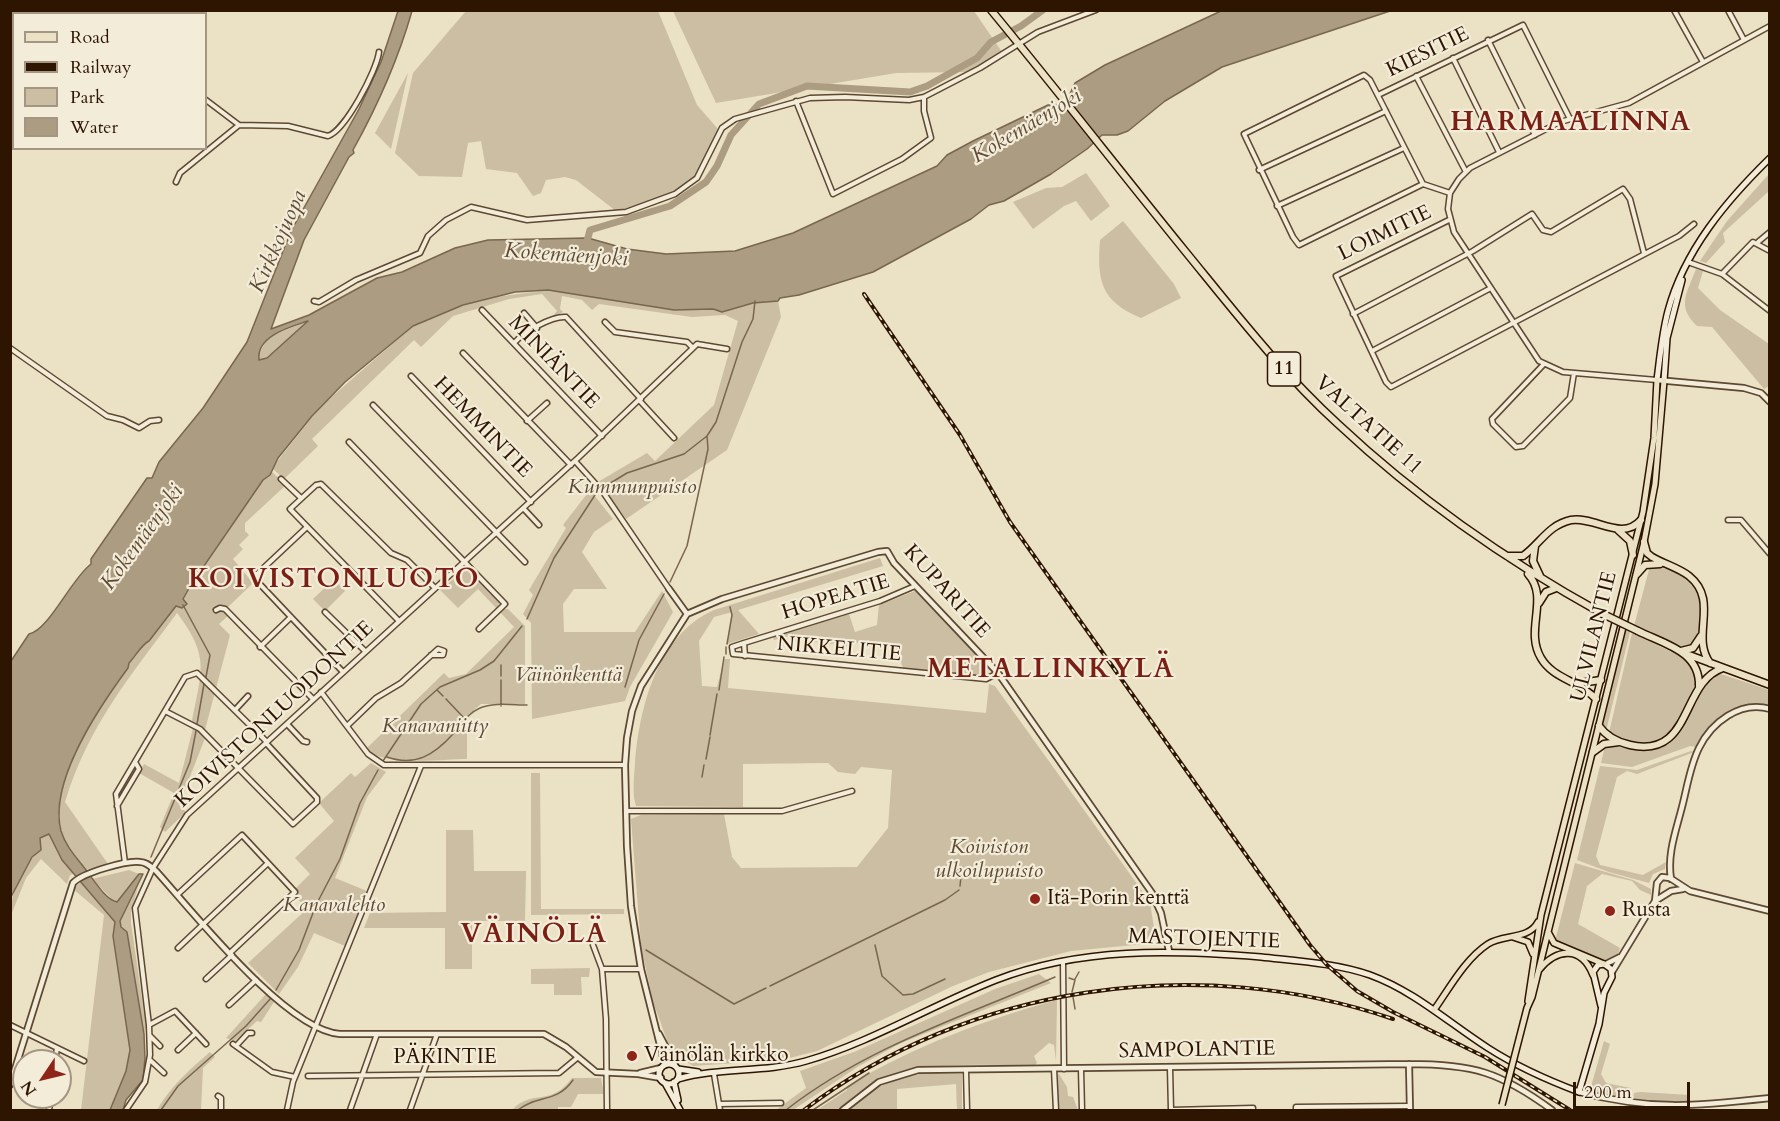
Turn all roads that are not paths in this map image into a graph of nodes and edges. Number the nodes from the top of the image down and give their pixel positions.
1 (991, 10) edge
2 (1096, 10) edge
3 (1674, 10) edge
4 (1728, 10) edge
5 (1770, 26) edge
6 (1744, 39) junction
7 (1488, 40) junction
8 (1018, 44) junction
9 (379, 52) dead end
10 (1453, 58) junction
11 (1703, 62) junction
12 (1416, 76) junction
13 (1378, 94) junction
14 (924, 97) junction
15 (207, 101) edge
16 (796, 101) junction
17 (1386, 111) junction
18 (1570, 119) junction
19 (239, 125) junction
20 (1535, 135) junction
21 (1404, 148) junction
22 (1499, 153) junction
23 (1770, 158) edge
24 (1260, 170) junction
25 (1466, 171) junction
26 (176, 182) dead end
27 (1423, 184) junction
28 (1450, 193) junction
29 (1277, 206) junction
30 (1449, 220) junction
31 (1694, 224) dead end
32 (1770, 232) edge
33 (1758, 242) junction
34 (1770, 251) edge
35 (1644, 253) junction
36 (1467, 254) junction
37 (1688, 262) junction
38 (1683, 272) junction
39 (1722, 274) junction
40 (1489, 288) junction
41 (314, 301) dead end
42 (482, 310) dead end
43 (1770, 311) edge
44 (524, 313) dead end
45 (1353, 314) junction
46 (606, 322) dead end
47 (1512, 325) junction
48 (537, 328) junction
49 (513, 343) junction
50 (10, 348) edge
51 (693, 348) junction
52 (727, 349) dead end
53 (1372, 351) junction
54 (463, 353) dead end
55 (1544, 364) junction
56 (1574, 373) junction
57 (411, 375) dead end
58 (1657, 380) junction
59 (1664, 381) junction
60 (640, 399) junction
61 (1770, 402) edge
62 (547, 403) dead end
63 (373, 405) dead end
64 (159, 420) dead end
65 (527, 421) junction
66 (602, 436) junction
67 (674, 438) dead end
68 (349, 442) dead end
69 (575, 461) junction
70 (571, 465) junction
71 (281, 478) dead end
72 (301, 498) junction
73 (531, 502) junction
74 (524, 509) junction
75 (1641, 520) junction
76 (1728, 520) dead end
77 (539, 525) dead end
78 (307, 527) junction
79 (1617, 529) junction
80 (497, 533) junction
81 (1644, 542) junction
82 (1535, 546) junction
83 (1770, 554) edge
84 (1504, 555) junction
85 (1633, 555) junction
86 (466, 561) junction
87 (525, 562) dead end
88 (1664, 564) junction
89 (1522, 567) junction
90 (1637, 574) junction
91 (1542, 579) junction
92 (915, 586) junction
93 (435, 588) junction
94 (1556, 588) junction
95 (669, 589) joint
96 (1538, 605) junction
97 (216, 610) dead end
98 (325, 612) dead end
99 (687, 615) junction
100 (291, 617) junction
101 (399, 621) junction
102 (478, 629) dead end
103 (1702, 634) junction
104 (744, 643) junction
105 (260, 647) junction
106 (365, 651) junction
107 (1684, 652) junction
108 (431, 655) dead end
109 (745, 657) junction
110 (1710, 663) junction
111 (1723, 668) junction
112 (343, 672) junction
113 (998, 673) junction
114 (1601, 680) junction
115 (1576, 683) junction
116 (1770, 685) edge
117 (1699, 687) junction
118 (321, 692) junction
119 (248, 696) dead end
120 (313, 699) junction
121 (1596, 699) junction
122 (1770, 709) edge
123 (235, 710) junction
124 (165, 711) junction
125 (286, 724) junction
126 (346, 726) junction
127 (1599, 726) junction
128 (308, 742) dead end
129 (1620, 742) junction
130 (266, 743) junction
131 (1593, 752) junction
132 (135, 762) junction
133 (625, 765) junction
134 (421, 766) junction
135 (238, 770) junction
136 (852, 791) dead end
137 (117, 807) junction
138 (625, 811) junction
139 (268, 863) junction
140 (125, 864) junction
141 (1668, 866) junction
142 (153, 868) junction
143 (1662, 877) junction
144 (1672, 880) junction
145 (1657, 888) junction
146 (1683, 889) junction
147 (1669, 892) junction
148 (177, 895) junction
149 (1655, 901) junction
150 (1770, 911) edge
151 (1541, 915) junction
152 (204, 924) junction
153 (1547, 927) junction
154 (1511, 937) junction
155 (593, 945) dead end
156 (178, 948) dead end
157 (1169, 951) junction
158 (232, 953) junction
159 (1620, 957) junction
160 (1063, 961) junction
161 (1605, 964) junction
162 (602, 969) junction
163 (640, 969) junction
164 (1535, 969) junction
165 (1612, 972) junction
166 (1593, 977) junction
167 (206, 979) dead end
168 (257, 980) junction
169 (1608, 982) junction
170 (228, 1005) dead end
171 (1601, 1006) junction
172 (1434, 1010) junction
173 (654, 1023) junction
174 (10, 1025) edge
175 (149, 1025) junction
176 (315, 1028) junction
177 (27, 1033) junction
178 (196, 1033) junction
179 (252, 1033) dead end
180 (377, 1034) junction
181 (437, 1034) junction
182 (150, 1035) junction
183 (206, 1044) dead end
184 (160, 1046) dead end
185 (57, 1048) joint
186 (178, 1050) dead end
187 (577, 1058) junction
188 (149, 1060) junction
189 (84, 1061) dead end
190 (1408, 1064) junction
191 (663, 1066) junction
192 (677, 1067) junction
193 (1170, 1068) junction
194 (1054, 1069) junction
195 (1064, 1069) junction
196 (1081, 1069) junction
197 (966, 1070) junction
198 (164, 1073) dead end
199 (608, 1073) junction
200 (638, 1074) junction
201 (712, 1074) junction
202 (361, 1075) junction
203 (423, 1075) junction
204 (308, 1076) dead end
205 (295, 1077) junction
206 (662, 1080) junction
207 (676, 1081) junction
208 (10, 1085) edge
209 (1578, 1092) junction
210 (218, 1096) dead end
211 (1770, 1098) edge
212 (781, 1103) dead end
213 (719, 1104) junction
214 (1373, 1108) edge
215 (1410, 1108) edge
216 (1501, 1108) edge
217 (126, 1110) edge
218 (221, 1110) edge
219 (287, 1110) edge
220 (350, 1110) edge
221 (410, 1110) edge
222 (607, 1110) edge
223 (681, 1110) edge
224 (720, 1110) edge
225 (843, 1110) edge
226 (967, 1110) edge
227 (1056, 1110) edge
228 (1082, 1110) edge
229 (1171, 1110) edge
230 (1198, 1110) edge
231 (1253, 1110) edge
232 (1296, 1110) edge
233 (1552, 1110) edge

1 - 8 highway, 11
2 - 8 street
3 - 11 street
4 - 6 street
5 - 6 street
6 - 11 street
7 - 10 street, KIESITIE
7 - 18 street, KIESITIE
7 - 20 street
8 - 14 street
8 - 84 highway, VALTATIE 11 / 11
9 - 19 street
10 - 12 street, KIESITIE
10 - 22 street
11 - 18 street
12 - 13 street, KIESITIE
12 - 25 street
13 - 17 street
13 - 24 street
14 - 16 street
14 - 16 street
15 - 19 street
16 - 41 street
17 - 21 street
17 - 24 street
18 - 20 street
19 - 26 street
20 - 22 street
21 - 27 street
21 - 29 street
22 - 25 street
23 - 37 main road, ULVILANTIE
24 - 29 street
25 - 28 street
27 - 28 street
27 - 29 street
28 - 30 street
30 - 36 street
30 - 45 street, LOIMITIE
31 - 35 street
32 - 33 street
33 - 34 street
33 - 39 street
35 - 36 street
35 - 47 street
36 - 40 street
36 - 45 street
37 - 38 main road, ULVILANTIE
37 - 39 street
38 - 58 main road, ULVILANTIE
38 - 59 main road, ULVILANTIE
39 - 43 street
40 - 47 street
40 - 53 street
42 - 49 street, MINIÄNTIE
44 - 48 street
45 - 53 street
46 - 51 street
47 - 53 street
47 - 55 street
48 - 49 street
48 - 60 street
49 - 66 street, MINIÄNTIE
50 - 64 street
51 - 52 street
51 - 60 street, KOIVISTONLUODONTIE
54 - 65 street
55 - 56 street
55 - 56 street
56 - 58 street
57 - 73 street, HEMMINTIE
58 - 59 street
58 - 75 main road, ULVILANTIE
59 - 61 street
59 - 81 main road, ULVILANTIE
60 - 66 street, KOIVISTONLUODONTIE
60 - 67 street
62 - 65 street
63 - 80 street
65 - 70 street
66 - 69 street, KOIVISTONLUODONTIE
68 - 86 street
69 - 70 street, KOIVISTONLUODONTIE
69 - 95 street
70 - 73 street, KOIVISTONLUODONTIE
71 - 72 street
72 - 78 street
72 - 93 street
73 - 74 street, KOIVISTONLUODONTIE
74 - 77 street
74 - 80 street, KOIVISTONLUODONTIE
75 - 79 highway
75 - 85 main road, ULVILANTIE
76 - 83 street
78 - 100 street
78 - 101 street
79 - 82 highway
79 - 85 highway
80 - 86 street, KOIVISTONLUODONTIE
80 - 87 street
81 - 88 highway
81 - 90 main road, ULVILANTIE
82 - 84 highway
82 - 91 highway
84 - 89 highway, VALTATIE 11 / 11
85 - 114 main road, ULVILANTIE
86 - 93 street, KOIVISTONLUODONTIE
86 - 102 street
88 - 90 highway
88 - 103 highway
89 - 91 highway, VALTATIE 11 / 11
89 - 96 highway
90 - 127 main road, ULVILANTIE
91 - 94 highway, VALTATIE 11 / 11
92 - 99 street, KUPARITIE
92 - 104 street, HOPEATIE
92 - 113 street, KUPARITIE
93 - 101 street, KOIVISTONLUODONTIE
94 - 96 highway
94 - 107 highway, VALTATIE 11 / 11, bridge
95 - 99 street
96 - 115 highway
97 - 105 street
98 - 106 street
99 - 133 street
100 - 105 street
100 - 112 street
101 - 106 street, KOIVISTONLUODONTIE
103 - 107 highway
103 - 110 highway
104 - 109 street
104 - 109 street, NIKKELITIE
105 - 120 street
106 - 112 street, KOIVISTONLUODONTIE
107 - 110 highway, VALTATIE 11 / 11
107 - 117 highway
108 - 126 street
109 - 113 street, NIKKELITIE
110 - 111 highway, VALTATIE 11 / 11
111 - 116 highway, VALTATIE 11 / 11
111 - 117 highway
112 - 118 street, KOIVISTONLUODONTIE
113 - 157 street, KUPARITIE
114 - 115 highway
114 - 121 main road, ULVILANTIE
115 - 121 highway
117 - 129 highway
118 - 120 street, KOIVISTONLUODONTIE
118 - 126 street
119 - 123 street
120 - 125 street, KOIVISTONLUODONTIE
121 - 151 main road, ULVILANTIE
122 - 141 street
123 - 124 street
123 - 130 street
124 - 132 street
124 - 135 street
125 - 128 street
125 - 130 street, KOIVISTONLUODONTIE
126 - 134 street
127 - 129 highway
127 - 131 main road, ULVILANTIE
129 - 131 highway
130 - 135 street, KOIVISTONLUODONTIE
130 - 135 street
131 - 153 main road, ULVILANTIE
132 - 137 street
132 - 137 street
133 - 134 street
133 - 138 street
134 - 176 street
135 - 142 street, KOIVISTONLUODONTIE
136 - 138 street
137 - 140 street
138 - 163 street
139 - 148 street
139 - 152 street
139 - 158 street
140 - 142 street
140 - 177 street
141 - 143 street
141 - 144 street
142 - 148 street
142 - 175 street, KOIVISTONLUODONTIE
143 - 144 street
143 - 145 street
144 - 146 street
144 - 147 street
145 - 147 street
145 - 149 street
146 - 147 street
146 - 150 street
147 - 149 street
148 - 152 street
149 - 159 street
151 - 154 main road
151 - 164 main road, ULVILANTIE
152 - 156 street
152 - 158 street
153 - 161 main road
153 - 164 main road, ULVILANTIE
154 - 164 main road
154 - 172 main road
155 - 162 street
157 - 160 main road, MASTOJENTIE
157 - 172 main road, MASTOJENTIE
158 - 167 street
158 - 168 street
159 - 161 street
159 - 165 street
160 - 195 street
160 - 201 main road, MASTOJENTIE
161 - 165 main road
161 - 166 main road
162 - 163 street
162 - 199 street
163 - 173 street
164 - 166 main road
164 - 216 main road, ULVILANTIE, bridge
165 - 169 main road
166 - 169 main road
166 - 171 main road
168 - 170 street
168 - 176 street
169 - 171 main road
171 - 209 main road
172 - 209 main road, MASTOJENTIE
173 - 191 street
173 - 192 street
174 - 177 street
175 - 178 street
175 - 182 street, KOIVISTONLUODONTIE
176 - 180 street
176 - 205 street
177 - 185 street
177 - 208 street
178 - 183 street
178 - 186 street
179 - 205 street
180 - 181 street
180 - 202 street
181 - 187 street
181 - 203 street
182 - 184 street
182 - 188 street, KOIVISTONLUODONTIE
185 - 189 street
187 - 199 street
187 - 203 street, PÄKINTIE
188 - 198 street
188 - 217 street, KOIVISTONLUODONTIE
190 - 193 street, SAMPOLANTIE
190 - 215 street
190 - 233 street, SAMPOLANTIE
191 - 192 main road, MASTOJENTIE
191 - 200 street
191 - 206 main road
192 - 201 main road, MASTOJENTIE
192 - 207 main road
193 - 196 street, SAMPOLANTIE
193 - 229 street
194 - 195 street, SAMPOLANTIE
194 - 197 street, SAMPOLANTIE
194 - 227 street
195 - 196 street, SAMPOLANTIE
196 - 228 street
197 - 225 street, SAMPOLANTIE
197 - 226 street
199 - 200 street
199 - 222 street
200 - 206 street
201 - 207 main road, MASTOJENTIE
201 - 213 street
202 - 203 street, PÄKINTIE
202 - 204 street, PÄKINTIE
202 - 220 street
203 - 221 street
205 - 219 street
206 - 207 main road, MASTOJENTIE
206 - 223 main road
207 - 223 main road
209 - 211 street
210 - 218 street
212 - 213 street
213 - 224 street
214 - 215 street
214 - 232 street
229 - 230 street
230 - 231 street

